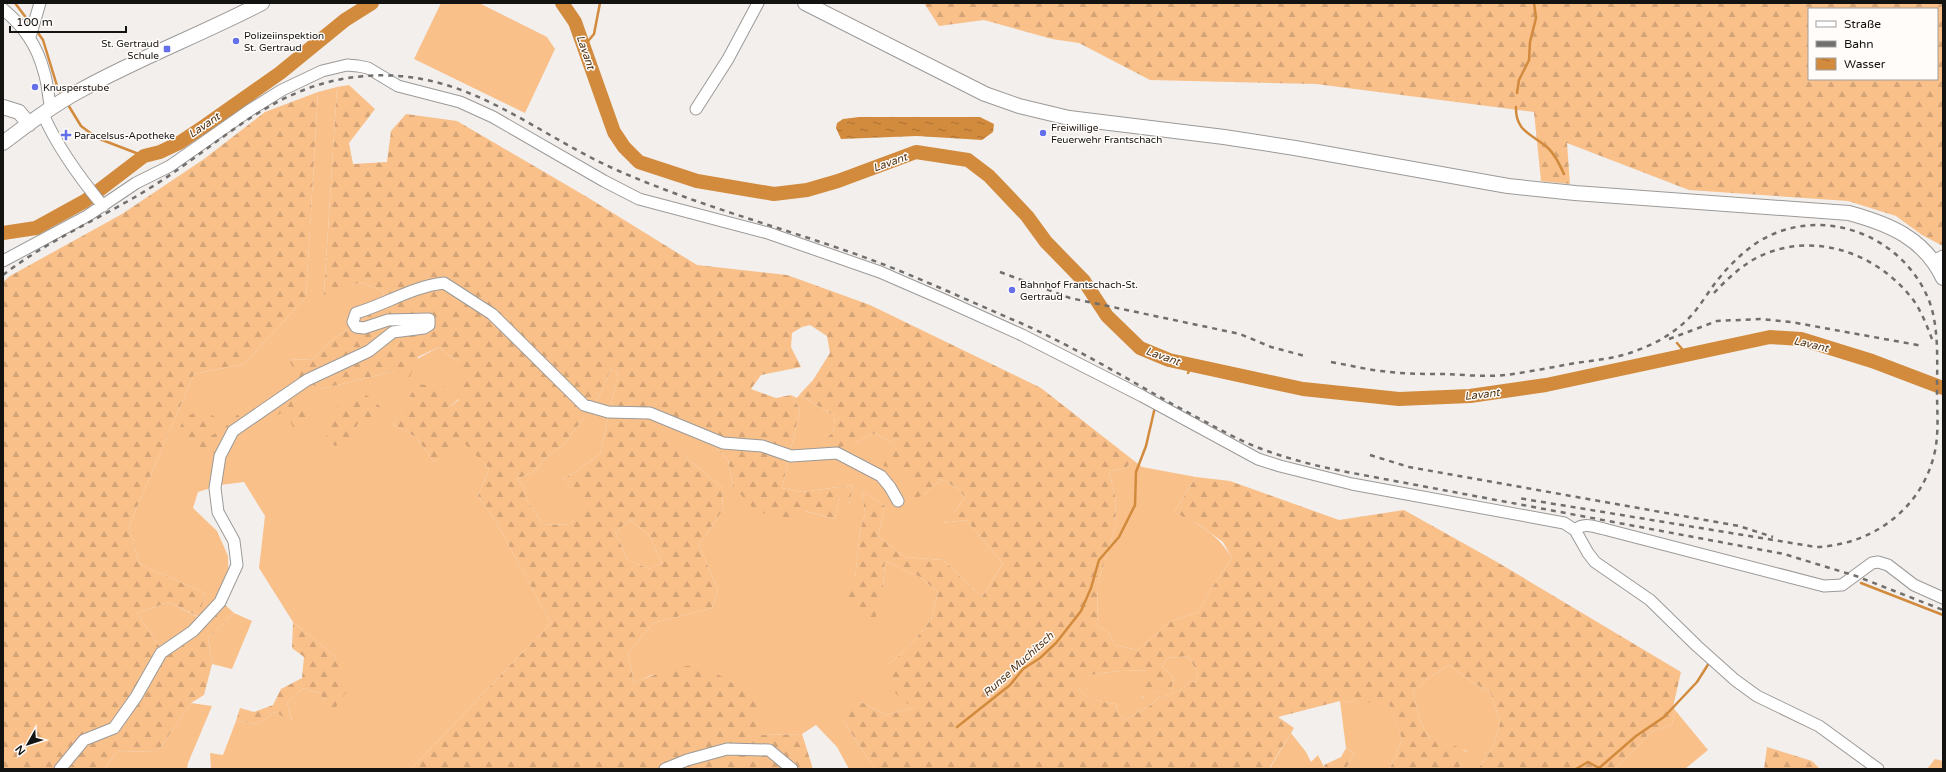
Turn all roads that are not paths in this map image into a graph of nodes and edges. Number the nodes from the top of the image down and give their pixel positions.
1 (40, 3) edge
2 (262, 3) edge
3 (758, 3) edge
4 (805, 3) edge
5 (3, 9) edge
6 (31, 35) junction
7 (3, 107) edge
8 (50, 109) junction
9 (696, 109) dead end
10 (29, 124) junction
11 (3, 143) edge
12 (101, 204) junction
13 (1938, 259) edge
14 (3, 261) edge
15 (1943, 278) edge
16 (898, 500) dead end
17 (1575, 530) junction
18 (1943, 598) edge
19 (60, 769) edge
20 (665, 769) edge
21 (792, 769) edge
22 (1878, 769) edge

1 - 6 street
2 - 8 main road
3 - 9 street
4 - 13 main road
5 - 6 street
6 - 8 street
7 - 10 main road
8 - 10 main road
8 - 12 street
10 - 11 main road
12 - 14 street
12 - 17 street
13 - 15 main road
16 - 19 street
17 - 18 street
17 - 22 street
20 - 21 street

